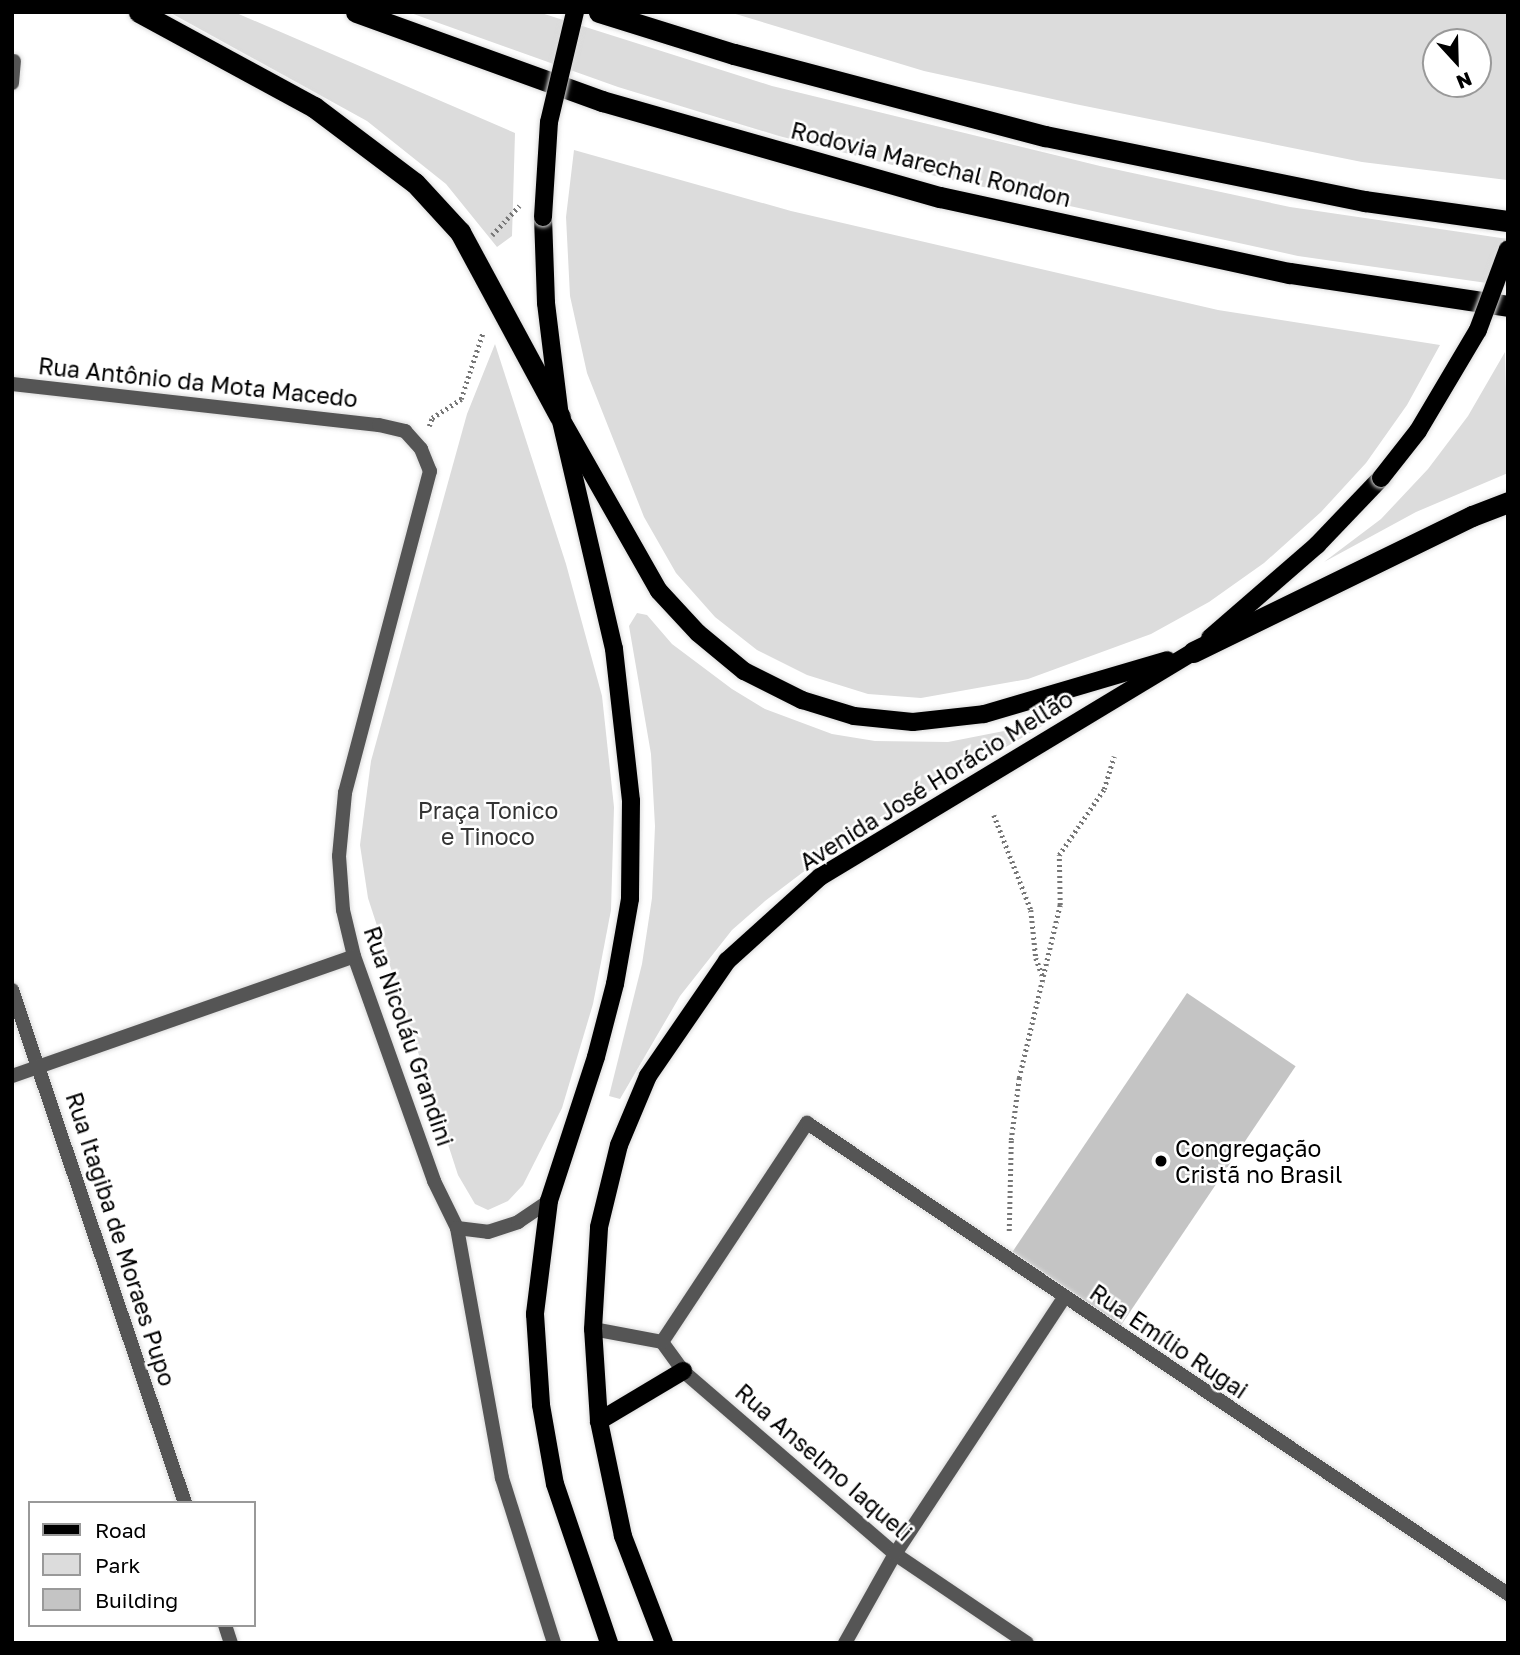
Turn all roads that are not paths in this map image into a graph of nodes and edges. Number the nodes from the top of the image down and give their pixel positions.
1 (139, 12) edge
2 (356, 12) edge
3 (575, 12) edge
4 (599, 12) edge
5 (14, 61) dead end
6 (12, 83) edge
7 (1508, 221) edge
8 (1508, 249) edge
9 (1508, 306) edge
10 (12, 384) edge
11 (560, 417) junction
12 (421, 449) joint
13 (1508, 502) edge
14 (1193, 652) junction
15 (354, 956) junction
16 (12, 990) edge
17 (39, 1066) junction
18 (12, 1076) edge
19 (549, 1200) junction
20 (457, 1228) junction
21 (1064, 1298) junction
22 (593, 1329) junction
23 (662, 1342) junction
24 (683, 1371) junction
25 (599, 1421) junction
26 (184, 1501) edge
27 (895, 1554) junction
28 (1508, 1594) edge
29 (554, 1643) edge
30 (609, 1643) edge
31 (664, 1643) edge
32 (845, 1643) edge
33 (1027, 1643) edge

1 - 11 highway
2 - 9 highway, Rodovia Marechal Rondon
3 - 11 main road, bridge
4 - 7 highway
5 - 6 street
8 - 14 main road, bridge
10 - 12 street, Rua Antônio da Mota Macedo
11 - 14 main road
11 - 19 main road
12 - 15 street, Rua Nicoláu Grandini
13 - 14 highway
14 - 22 main road, Avenida José Horácio Mellão
15 - 17 street
15 - 20 street, Rua Nicoláu Grandini
16 - 17 street, Rua Itagiba de Moraes Pupo
17 - 18 street
17 - 26 street, Rua Itagiba de Moraes Pupo
19 - 20 street
19 - 30 main road
20 - 29 street, Rua Nicoláu Grandini
21 - 23 street, Rua Emílio Rugai
21 - 27 street
21 - 28 street, Rua Emílio Rugai
22 - 23 street
22 - 25 main road, Avenida José Horácio Mellão
23 - 24 street, Rua Anselmo Iaqueli
24 - 25 main road
24 - 27 street, Rua Anselmo Iaqueli
25 - 31 main road, Avenida José Horácio Mellão
27 - 32 street
27 - 33 street, Rua Anselmo Iaqueli

